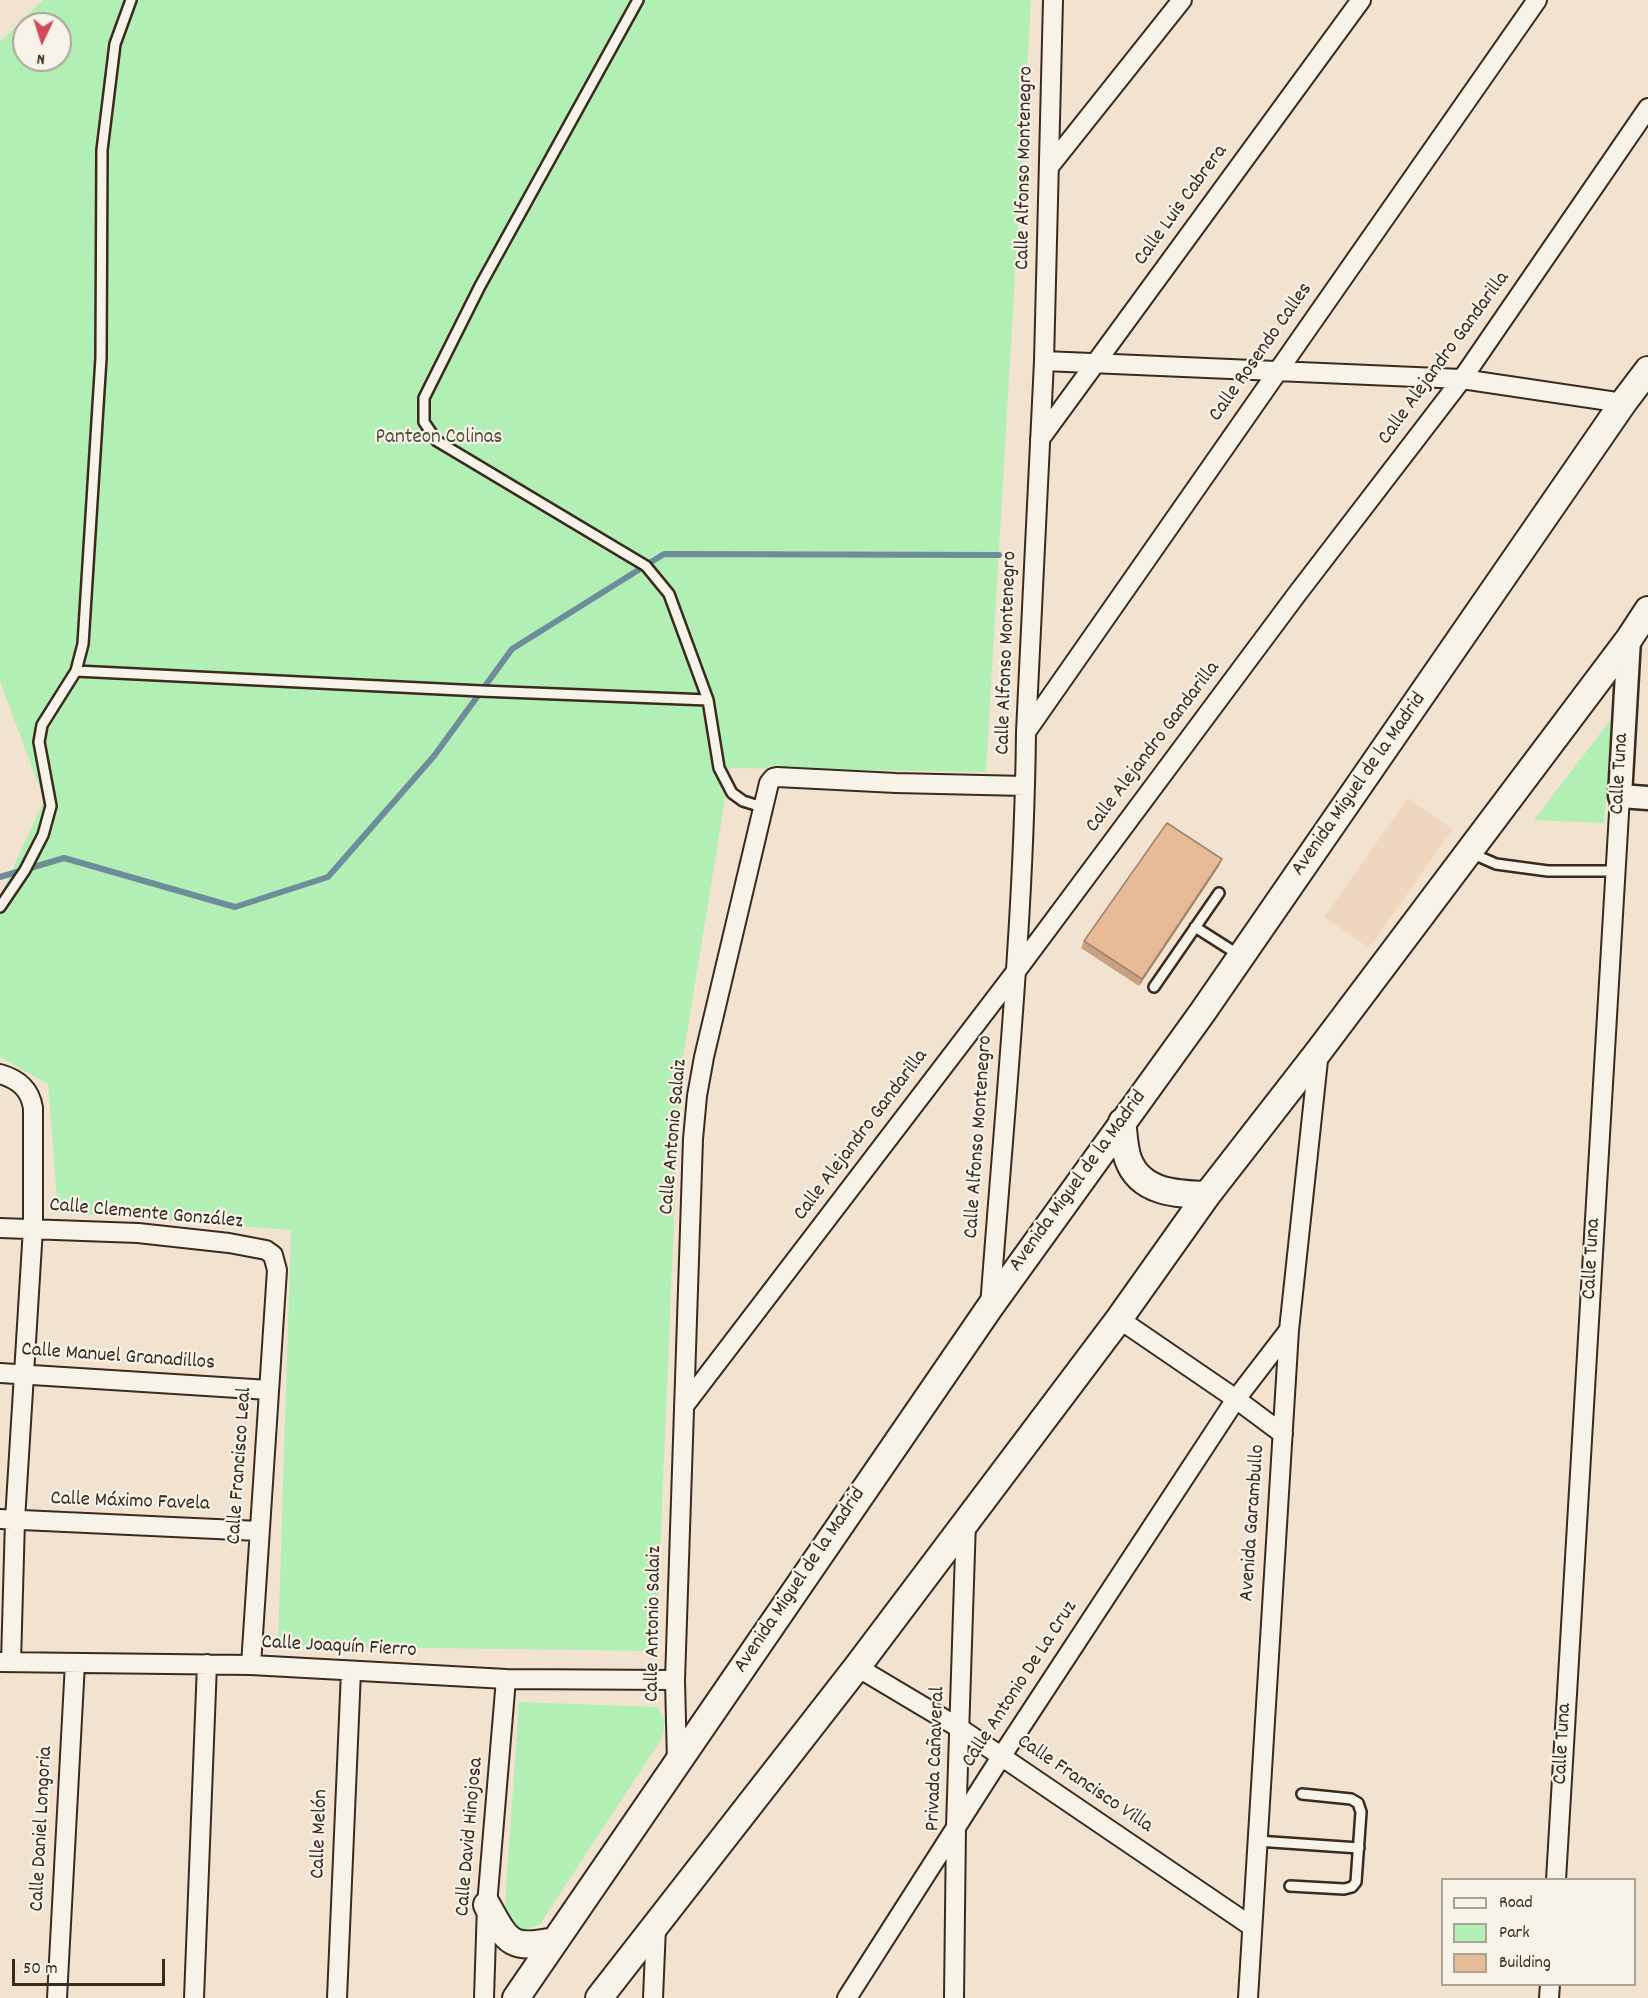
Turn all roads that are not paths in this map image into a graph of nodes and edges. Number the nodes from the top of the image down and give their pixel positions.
1 (131, 0) edge
2 (638, 0) edge
3 (1053, 0) edge
4 (1182, 0) edge
5 (1361, 0) edge
6 (1537, 0) edge
7 (1648, 108) edge
8 (1049, 167) junction
9 (1044, 361) junction
10 (1096, 363) junction
11 (1278, 369) junction
12 (1648, 370) edge
13 (1462, 379) junction
14 (1623, 403) junction
15 (1040, 439) junction
16 (1648, 610) edge
17 (1638, 640) edge
18 (76, 671) junction
19 (708, 700) junction
20 (1026, 732) junction
21 (1025, 786) junction
22 (1620, 796) junction
23 (1648, 798) edge
24 (762, 807) junction
25 (1468, 852) junction
26 (1616, 870) junction
27 (1219, 893) dead end
28 (0, 908) edge
29 (1195, 927) junction
30 (1241, 957) junction
31 (1014, 974) junction
32 (1154, 987) dead end
33 (1319, 1052) junction
34 (0, 1074) edge
35 (1122, 1122) junction
36 (1207, 1196) junction
37 (0, 1228) edge
38 (33, 1228) junction
39 (277, 1270) joint
40 (990, 1307) junction
41 (1119, 1319) junction
42 (1289, 1330) junction
43 (0, 1373) edge
44 (24, 1375) junction
45 (269, 1390) junction
46 (1236, 1399) junction
47 (684, 1406) junction
48 (1282, 1434) junction
49 (8, 1520) edge
50 (966, 1521) junction
51 (259, 1531) junction
52 (6, 1662) edge
53 (75, 1663) junction
54 (207, 1664) junction
55 (251, 1665) junction
56 (857, 1667) junction
57 (351, 1671) junction
58 (506, 1679) junction
59 (675, 1680) junction
60 (961, 1729) junction
61 (1001, 1756) junction
62 (677, 1762) junction
63 (1302, 1794) dead end
64 (956, 1827) junction
65 (1257, 1841) junction
66 (1359, 1848) junction
67 (1556, 1878) edge
68 (1290, 1886) dead end
69 (487, 1905) junction
70 (1251, 1926) junction
71 (656, 1927) junction
72 (555, 1941) junction
73 (57, 1998) edge
74 (194, 1998) edge
75 (337, 1998) edge
76 (484, 1998) edge
77 (516, 1998) edge
78 (599, 1998) edge
79 (653, 1998) edge
80 (847, 1998) edge
81 (954, 1998) edge
82 (1248, 1998) edge

1 - 18 lane
2 - 19 lane
3 - 8 street, Calle Alfonso Montenegro
4 - 8 street
5 - 10 street, Calle Luis Cabrera
6 - 11 street, Calle Rosendo Calles
7 - 13 street, Calle Alejandro Gandarilla
8 - 9 street, Calle Alfonso Montenegro
9 - 10 street
9 - 15 street, Calle Alfonso Montenegro
10 - 11 street
10 - 15 street, Calle Luis Cabrera
11 - 13 street
11 - 20 street, Calle Rosendo Calles
12 - 14 main road, Avenida Miguel de la Madrid
13 - 14 street
13 - 31 street, Calle Alejandro Gandarilla
14 - 30 main road, Avenida Miguel de la Madrid
15 - 20 street, Calle Alfonso Montenegro
16 - 17 main road
17 - 22 street, Calle Tuna
17 - 25 main road
18 - 19 lane
18 - 28 lane
19 - 24 lane
20 - 21 street, Calle Alfonso Montenegro
21 - 24 street, Calle Antonio Salaiz
21 - 31 street, Calle Alfonso Montenegro
22 - 23 street
22 - 26 street, Calle Tuna
24 - 47 street, Calle Antonio Salaiz
25 - 26 lane
25 - 33 main road
26 - 67 street, Calle Tuna
27 - 29 lane
29 - 30 lane
29 - 32 lane
30 - 35 main road, Avenida Miguel de la Madrid
31 - 40 street, Calle Alfonso Montenegro
31 - 47 street, Calle Alejandro Gandarilla
33 - 36 main road
33 - 42 street, Avenida Garambullo
34 - 38 street
35 - 36 main road
35 - 40 main road, Avenida Miguel de la Madrid
36 - 41 main road
37 - 38 street
38 - 39 street, Calle Clemente González
38 - 44 street
39 - 45 street, Calle Francisco Leal
40 - 62 main road, Avenida Miguel de la Madrid
41 - 46 street
41 - 50 main road
42 - 46 street, Calle Antonio De La Cruz
42 - 48 street, Avenida Garambullo
43 - 44 street, Calle Manuel Granadillos
44 - 45 street, Calle Manuel Granadillos
44 - 49 street
45 - 51 street, Calle Francisco Leal
46 - 48 street
46 - 61 street, Calle Antonio De La Cruz
47 - 59 street, Calle Antonio Salaiz
48 - 65 street, Avenida Garambullo
49 - 51 street, Calle Máximo Favela
49 - 52 street
50 - 56 main road
50 - 60 street, Privada Cañaveral
51 - 55 street, Calle Francisco Leal
52 - 53 street, Calle Joaquín Fierro
53 - 54 street, Calle Joaquín Fierro
53 - 73 street, Calle Daniel Longoria
54 - 55 street, Calle Joaquín Fierro
54 - 74 street
55 - 57 street, Calle Joaquín Fierro
56 - 60 street, Calle Francisco Villa
56 - 71 main road
57 - 58 street, Calle Joaquín Fierro
57 - 75 street, Calle Melón
58 - 59 street, Calle Joaquín Fierro
58 - 69 street, Calle David Hinojosa
59 - 62 street, Calle Antonio Salaiz
60 - 61 street, Calle Francisco Villa
60 - 64 street, Privada Cañaveral
61 - 64 street, Calle Antonio De La Cruz
61 - 70 street, Calle Francisco Villa
62 - 72 main road, Avenida Miguel de la Madrid
63 - 66 lane
64 - 80 street, Calle Antonio De La Cruz
64 - 81 street, Privada Cañaveral
65 - 66 lane
65 - 70 street, Avenida Garambullo
66 - 68 lane
69 - 72 main road
69 - 76 street, Calle David Hinojosa
70 - 82 street, Avenida Garambullo
71 - 78 main road
71 - 79 street
72 - 77 main road, Avenida Miguel de la Madrid

